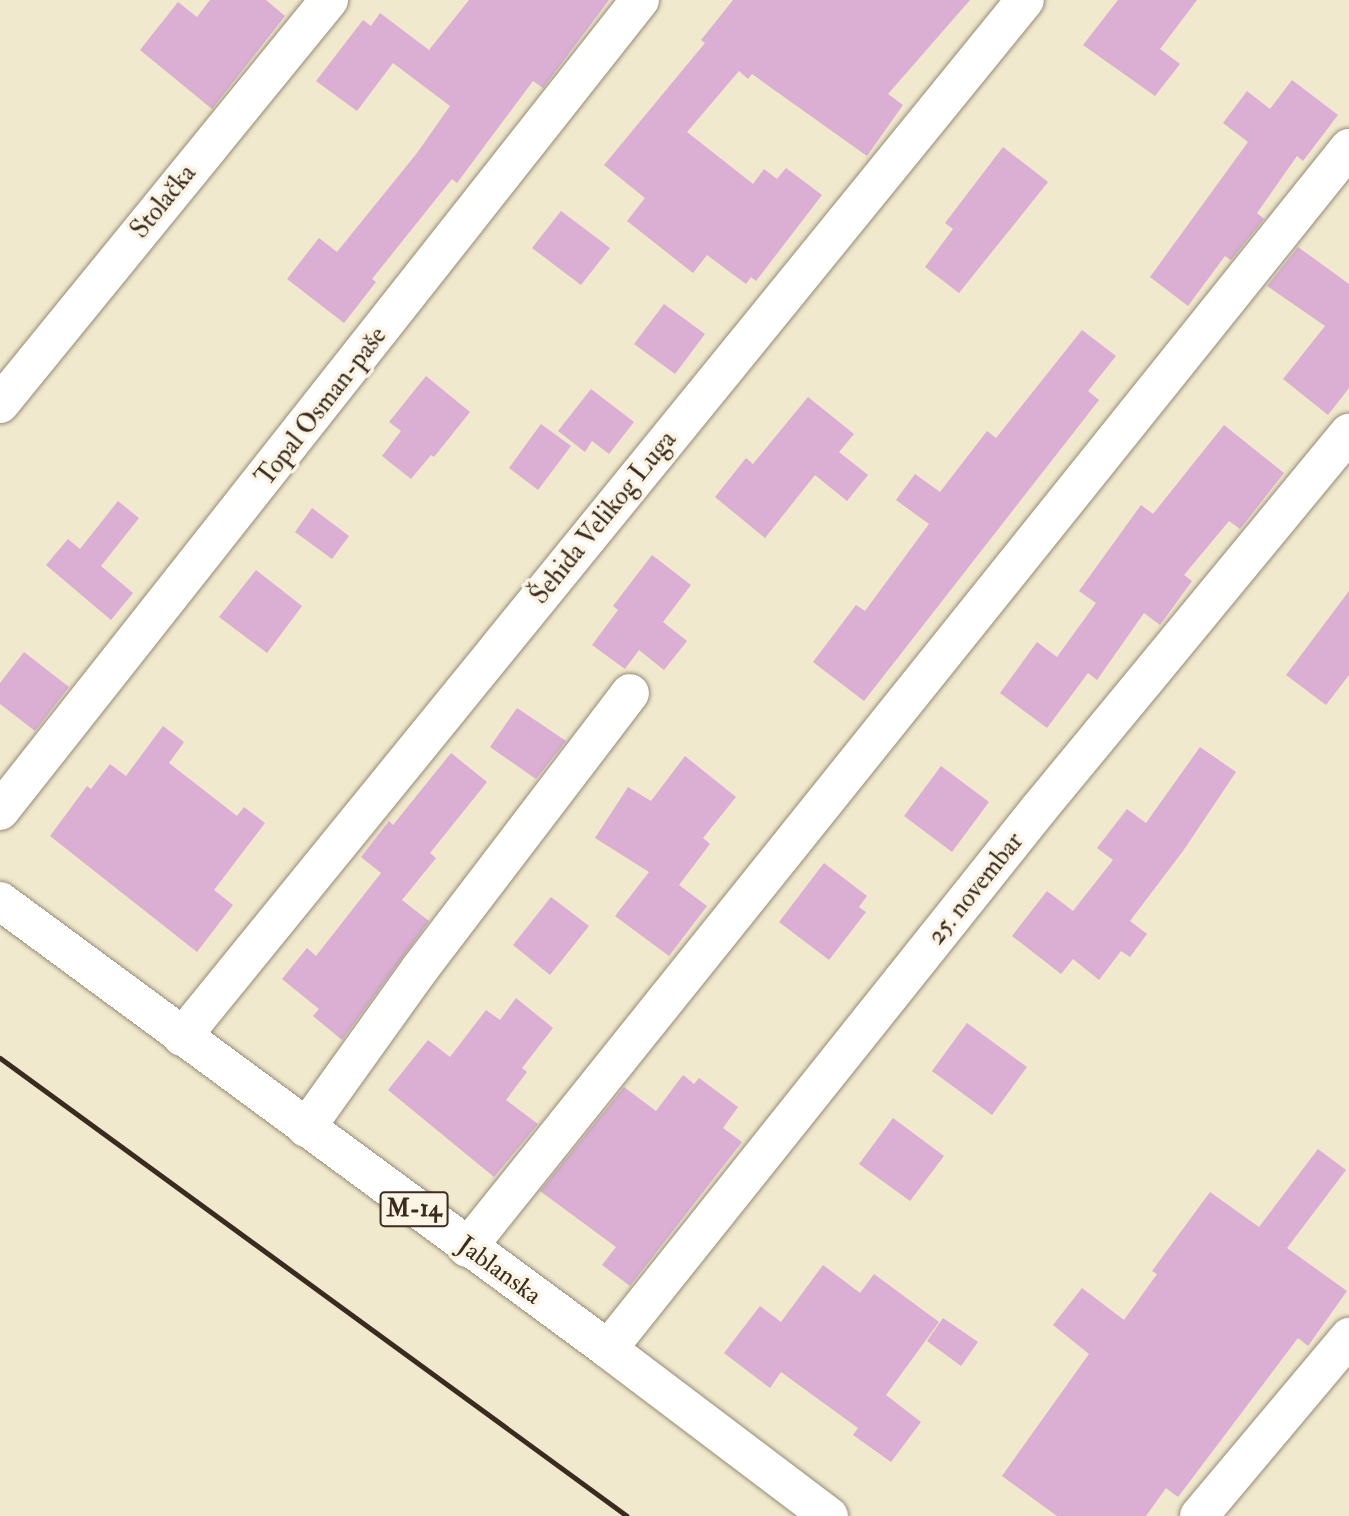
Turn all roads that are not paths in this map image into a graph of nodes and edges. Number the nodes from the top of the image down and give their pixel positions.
1 (329, 0) edge
2 (640, 0) edge
3 (1025, 0) edge
4 (1349, 148) edge
5 (0, 404) edge
6 (1349, 433) edge
7 (631, 693) dead end
8 (0, 811) edge
9 (0, 901) edge
10 (182, 1037) junction
11 (306, 1128) junction
12 (467, 1248) junction
13 (1349, 1338) edge
14 (608, 1349) junction
15 (829, 1516) edge
16 (1199, 1516) edge

1 - 5 street, Stolačka
2 - 8 street, Topal Osman-paše
3 - 10 street, Šehida Velikog Luga
4 - 12 street
6 - 14 street, 25. novembar
7 - 11 street
9 - 10 street, Jablanska / M-14
10 - 11 street, Jablanska / M-14
11 - 12 street, Jablanska / M-14
12 - 14 street, Jablanska / M-14
13 - 16 street
14 - 15 street, Jablanska / M-14

